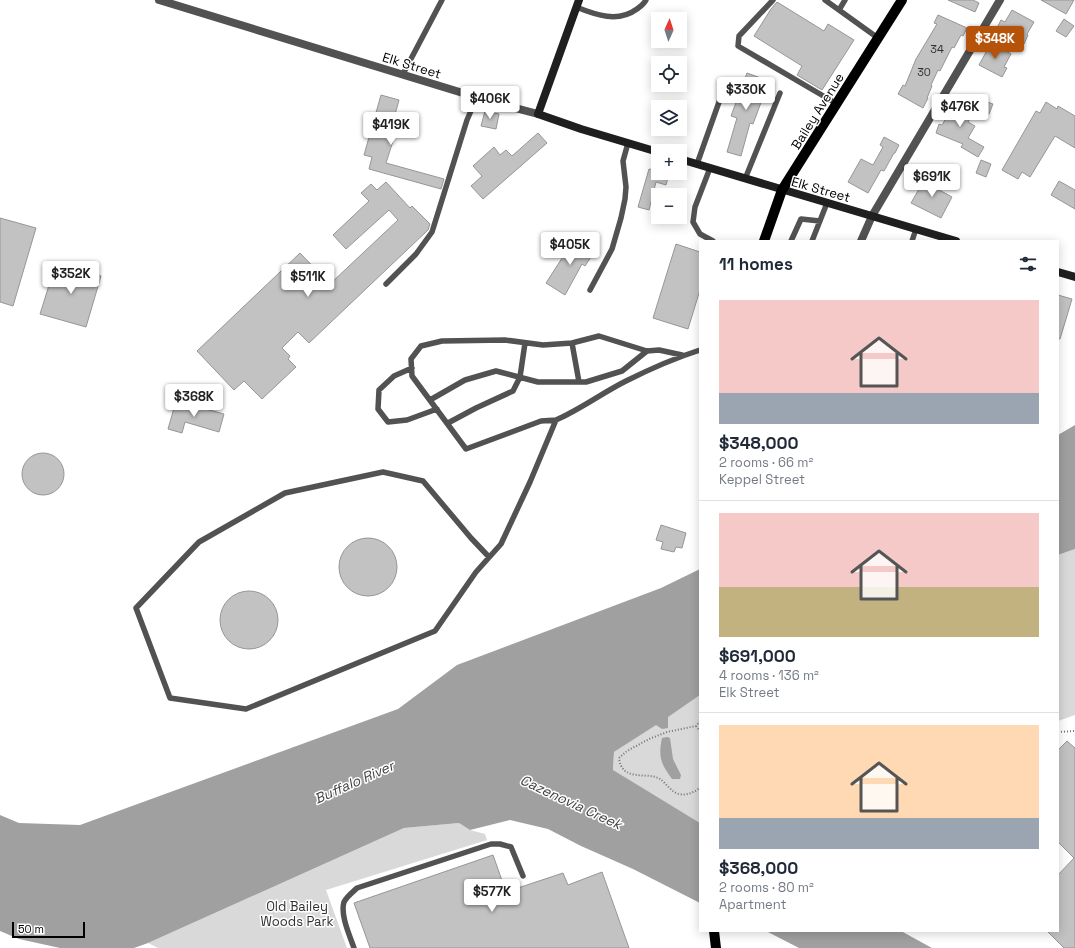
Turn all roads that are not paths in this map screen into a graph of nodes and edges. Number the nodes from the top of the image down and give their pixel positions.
1 (159, 0) edge
2 (442, 0) edge
3 (646, 0) edge
4 (773, 0) edge
5 (825, 0) edge
6 (845, 0) edge
7 (902, 0) edge
8 (1000, 0) edge
9 (578, 3) edge
10 (839, 10) junction
11 (878, 38) junction
12 (403, 74) junction
13 (724, 88) dead end
14 (780, 93) dead end
15 (476, 97) junction
16 (837, 104) junction
17 (538, 114) junction
18 (628, 143) junction
19 (651, 150) edge
20 (687, 161) edge
21 (697, 164) junction
22 (710, 168) junction
23 (745, 179) junction
24 (782, 190) junction
25 (827, 203) junction
26 (872, 216) junction
27 (820, 221) junction
28 (916, 229) junction
29 (711, 240) edge
30 (764, 240) edge
31 (791, 240) edge
32 (812, 240) edge
33 (861, 240) edge
34 (912, 240) edge
35 (953, 240) edge
36 (1059, 272) edge
37 (1075, 277) edge
38 (386, 284) dead end
39 (590, 290) dead end
40 (526, 343) junction
41 (572, 343) junction
42 (647, 350) junction
43 (699, 350) edge
44 (682, 355) junction
45 (412, 368) junction
46 (520, 377) junction
47 (579, 382) junction
48 (430, 400) junction
49 (437, 409) junction
50 (556, 420) junction
51 (448, 423) junction
52 (489, 557) junction
53 (523, 876) dead end
54 (714, 932) edge
55 (354, 948) edge
56 (716, 948) edge

1 - 12 street, Elk Street
2 - 12 lane
3 - 9 lane
4 - 16 lane
5 - 10 lane
6 - 10 lane
7 - 11 main road, Bailey Avenue
8 - 26 street
9 - 17 main road
10 - 11 lane
11 - 16 main road, Bailey Avenue
12 - 15 street, Elk Street
13 - 21 lane
14 - 23 lane
15 - 17 street, Elk Street
15 - 38 lane
16 - 24 main road, Bailey Avenue
17 - 18 main road, Elk Street
18 - 19 main road, Elk Street
18 - 39 lane
20 - 21 main road, Elk Street
21 - 22 main road, Elk Street
22 - 23 main road, Elk Street
22 - 29 lane
23 - 24 main road, Elk Street
24 - 25 main road, Elk Street
24 - 30 main road, Bailey Avenue
25 - 26 main road, Elk Street
25 - 27 lane
26 - 28 main road, Elk Street
26 - 33 street
27 - 31 lane
27 - 32 lane
28 - 34 lane
28 - 35 main road, Elk Street
36 - 37 main road
40 - 41 lane
40 - 45 lane
40 - 46 lane
41 - 42 lane
41 - 47 lane
42 - 44 lane
42 - 47 lane
43 - 44 lane
44 - 50 lane
45 - 48 lane
45 - 49 lane
46 - 47 lane
46 - 48 lane
46 - 51 lane
48 - 49 lane
49 - 51 lane
50 - 51 lane
50 - 52 lane
52 - 52 lane
53 - 55 lane
54 - 56 main road

